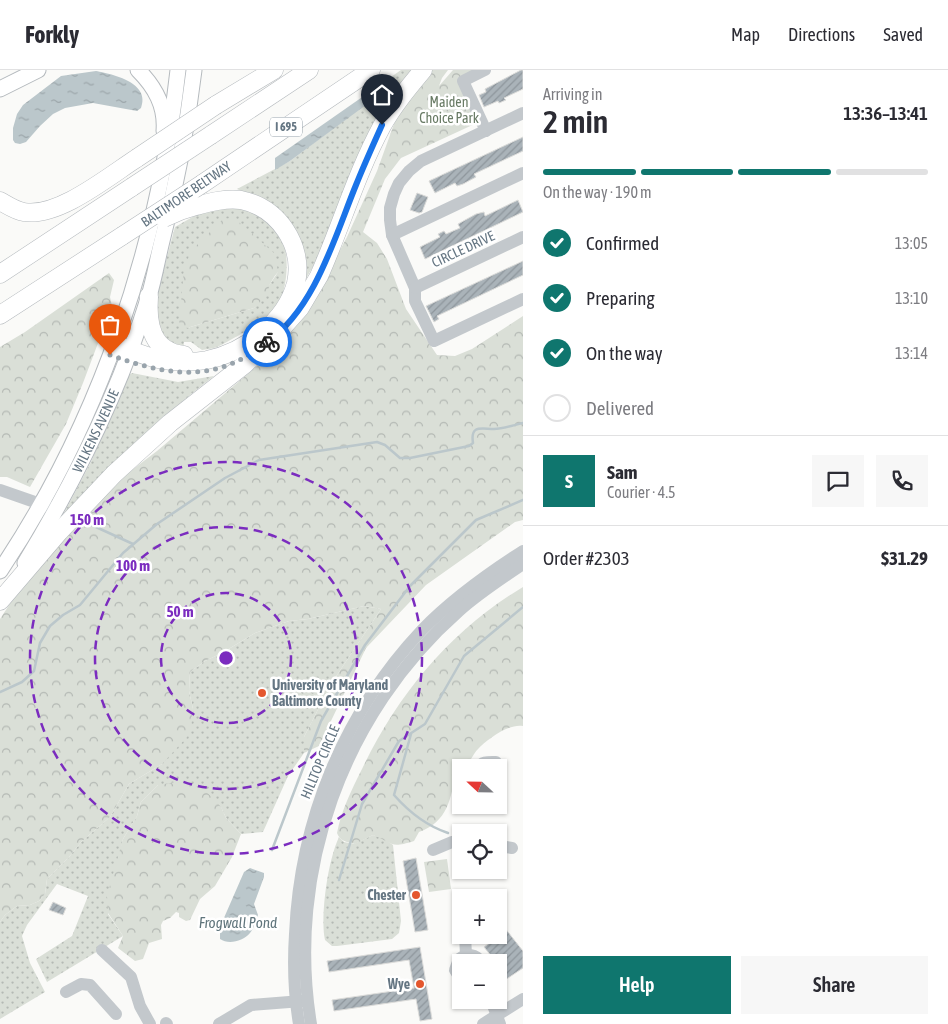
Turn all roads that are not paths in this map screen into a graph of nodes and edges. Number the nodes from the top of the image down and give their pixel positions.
1 (14, 70) edge
2 (38, 70) edge
3 (138, 70) edge
4 (178, 70) edge
5 (194, 70) edge
6 (274, 70) edge
7 (309, 70) edge
8 (371, 70) edge
9 (423, 70) edge
10 (485, 70) edge
11 (0, 78) edge
12 (0, 89) edge
13 (523, 113) edge
14 (486, 131) junction
15 (523, 173) edge
16 (159, 191) junction
17 (0, 201) edge
18 (392, 235) junction
19 (122, 236) junction
20 (523, 237) edge
21 (0, 274) edge
22 (415, 288) junction
23 (149, 296) junction
24 (523, 299) edge
25 (0, 315) edge
26 (271, 333) junction
27 (120, 352) junction
28 (0, 490) edge
29 (41, 504) junction
30 (56, 510) junction
31 (523, 551) edge
32 (523, 564) edge
33 (0, 571) edge
34 (0, 600) edge
35 (452, 840) edge
36 (507, 847) edge
37 (512, 848) dead end
38 (433, 850) dead end
39 (102, 950) dead end
40 (66, 992) dead end
41 (523, 999) edge
42 (301, 1001) junction
43 (116, 1014) dead end
44 (498, 1020) edge
45 (150, 1024) edge
46 (220, 1024) edge
47 (300, 1024) edge
48 (311, 1024) edge
49 (483, 1024) edge

1 - 11 main road
2 - 12 main road
3 - 16 main road
4 - 16 main road, WILKENS AVENUE
5 - 23 main road, WILKENS AVENUE
6 - 17 highway, bridge
7 - 21 highway, I 695, bridge
8 - 19 highway, BALTIMORE BELTWAY / I 695, bridge
9 - 26 highway
10 - 14 street
13 - 14 street
14 - 18 street
15 - 18 street
16 - 27 main road, WILKENS AVENUE
18 - 22 street
19 - 25 highway, BALTIMORE BELTWAY / I 695
19 - 26 highway, bridge
20 - 22 street, CIRCLE DRIVE
22 - 24 street
23 - 26 highway
23 - 27 main road, WILKENS AVENUE
26 - 27 highway
26 - 34 highway
27 - 29 main road, WILKENS AVENUE
27 - 30 main road, WILKENS AVENUE
28 - 29 street
29 - 30 street
29 - 33 main road, WILKENS AVENUE
30 - 34 main road, WILKENS AVENUE
31 - 42 street, HILLTOP CIRCLE
32 - 42 street, HILLTOP CIRCLE
35 - 38 street
36 - 37 street
39 - 45 street
40 - 43 street
41 - 44 street
42 - 46 street
42 - 47 street, HILLTOP CIRCLE
42 - 48 street, HILLTOP CIRCLE
44 - 49 street

